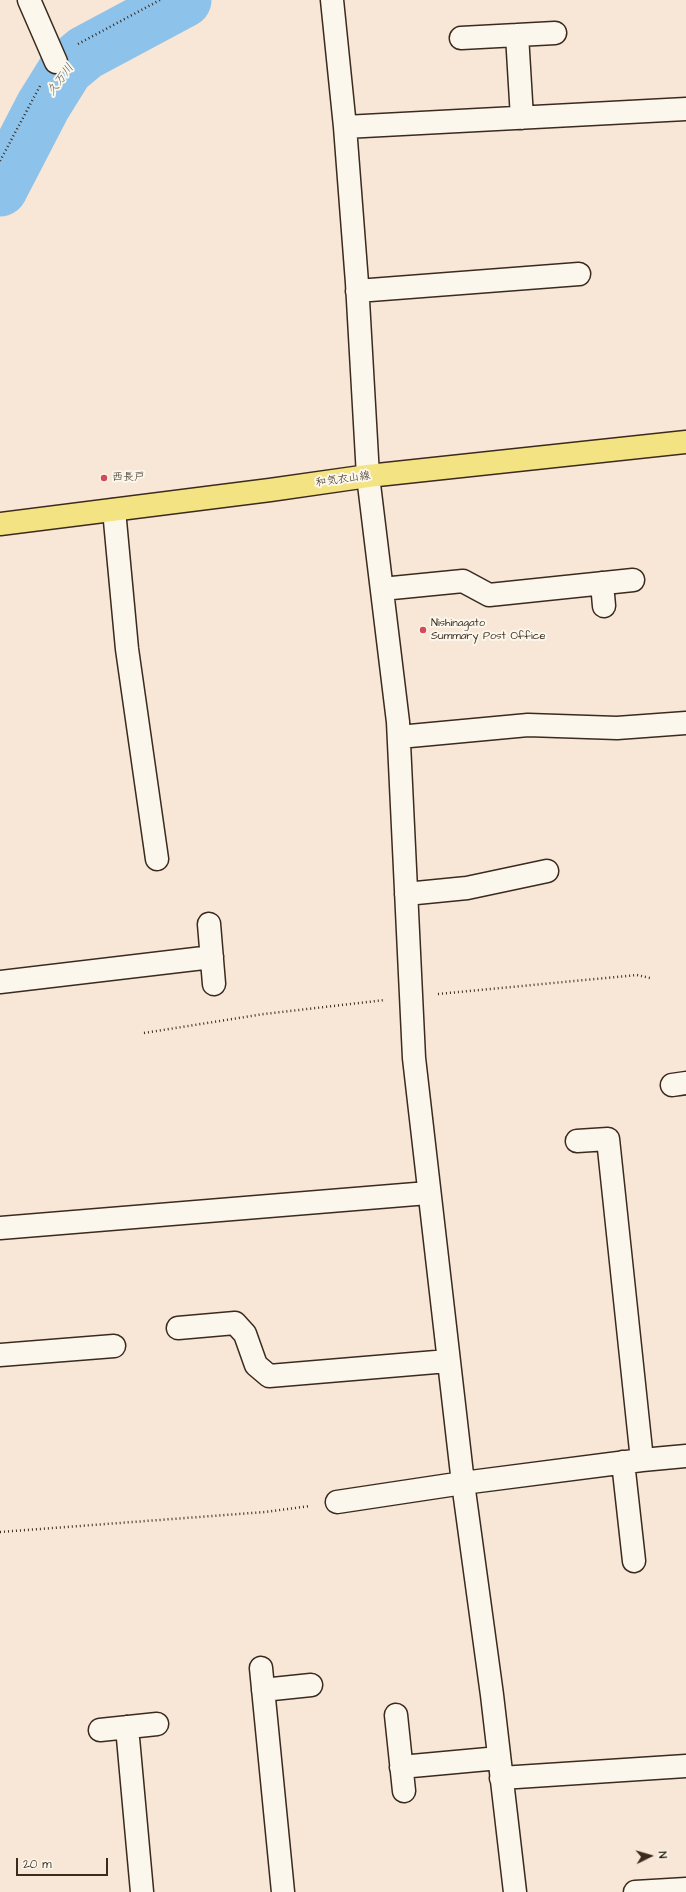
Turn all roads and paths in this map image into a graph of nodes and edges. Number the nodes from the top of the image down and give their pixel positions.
1 (29, 0) edge
2 (332, 0) edge
3 (555, 33) dead end
4 (517, 35) junction
5 (461, 38) dead end
6 (56, 62) dead end
7 (686, 109) edge
8 (522, 118) junction
9 (345, 127) junction
10 (579, 274) dead end
11 (357, 291) junction
12 (686, 442) edge
13 (368, 476) junction
14 (114, 510) junction
15 (0, 524) edge
16 (633, 580) dead end
17 (602, 583) junction
18 (382, 589) junction
19 (604, 606) dead end
20 (686, 723) edge
21 (399, 737) junction
22 (157, 859) dead end
23 (547, 871) dead end
24 (406, 894) junction
25 (209, 924) dead end
26 (212, 957) junction
27 (0, 982) edge
28 (214, 984) dead end
29 (577, 1141) dead end
30 (428, 1193) junction
31 (0, 1228) edge
32 (178, 1328) dead end
33 (114, 1346) dead end
34 (0, 1355) edge
35 (448, 1360) junction
36 (686, 1456) edge
37 (633, 1461) junction
38 (463, 1483) junction
39 (337, 1502) joint
40 (0, 1532) edge
41 (634, 1561) dead end
42 (261, 1668) dead end
43 (312, 1685) dead end
44 (263, 1690) junction
45 (396, 1715) dead end
46 (157, 1724) dead end
47 (127, 1727) junction
48 (100, 1730) dead end
49 (686, 1766) edge
50 (401, 1767) junction
51 (500, 1768) junction
52 (404, 1791) dead end
53 (686, 1889) edge
54 (142, 1892) edge
55 (282, 1892) edge
56 (515, 1892) edge
57 (635, 1892) edge

1 - 6 street
2 - 9 street
3 - 4 street
4 - 5 street
4 - 8 street
7 - 8 street
8 - 9 street
9 - 11 street
10 - 11 street
11 - 13 street
12 - 13 main road, 和気衣山線
13 - 14 main road, 和気衣山線
13 - 18 street
14 - 15 main road, 和気衣山線
14 - 22 street
16 - 17 street
17 - 18 street
17 - 19 street
18 - 21 street
20 - 21 street
21 - 24 street
23 - 24 street
24 - 30 street
25 - 26 street
26 - 27 street
26 - 28 street
29 - 37 street
30 - 31 street
30 - 35 street
32 - 35 street
33 - 34 street
35 - 38 street
36 - 37 street
37 - 38 street
37 - 41 street
38 - 39 street
38 - 51 street
39 - 40 path
42 - 44 street
43 - 44 street
44 - 55 street
45 - 50 street
46 - 47 street
47 - 48 street
47 - 54 street
49 - 51 street
50 - 51 street
50 - 52 street
51 - 56 street
53 - 57 street

